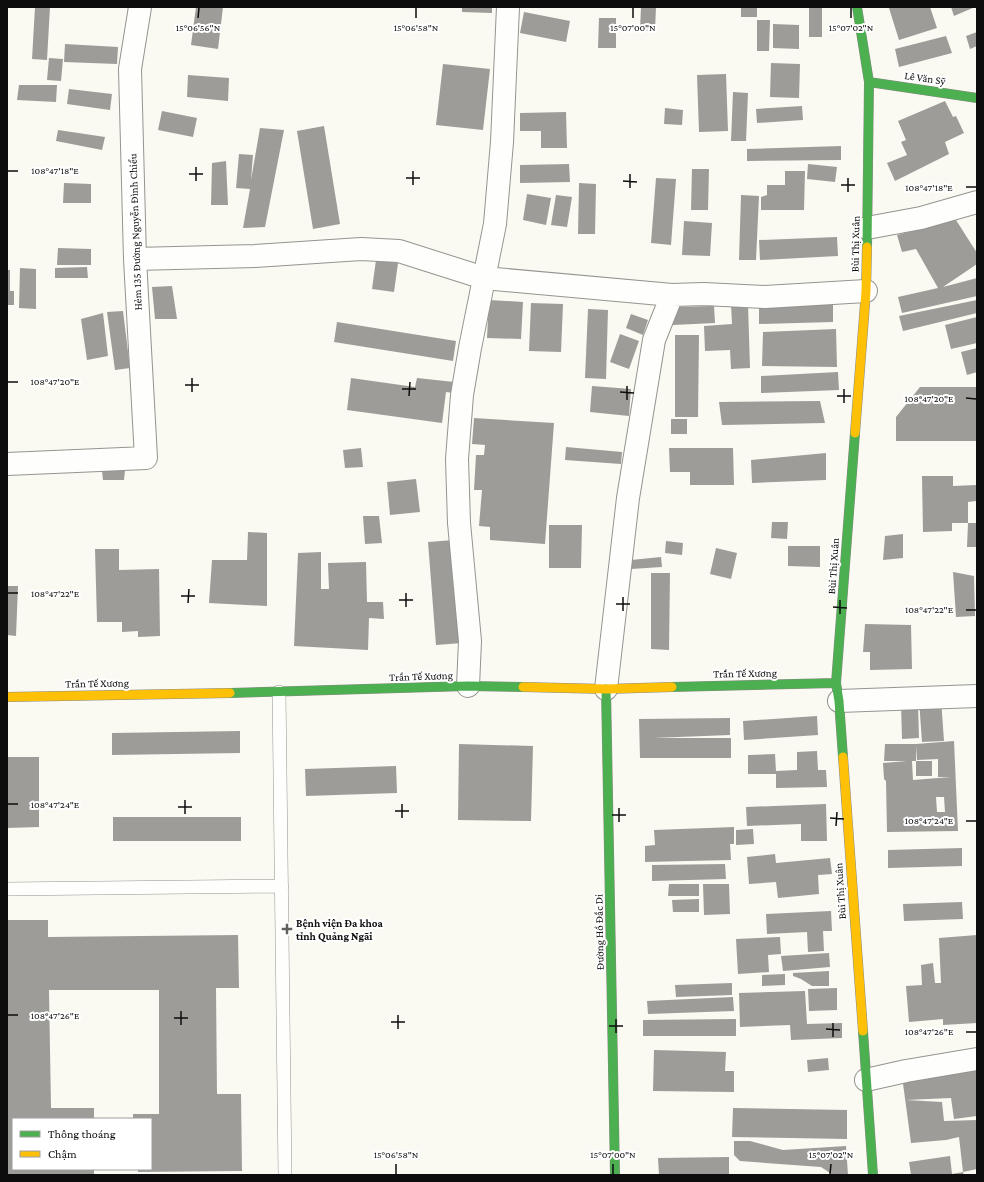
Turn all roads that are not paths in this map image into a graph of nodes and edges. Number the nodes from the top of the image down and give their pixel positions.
1 (140, 7) edge
2 (508, 7) edge
3 (857, 7) edge
4 (869, 82) junction
5 (977, 98) edge
6 (977, 202) edge
7 (867, 228) junction
8 (135, 259) junction
9 (484, 278) junction
10 (866, 291) junction
11 (672, 295) junction
12 (7, 464) edge
13 (468, 686) junction
14 (606, 689) junction
15 (279, 692) junction
16 (837, 692) junction
17 (977, 696) edge
18 (7, 697) edge
19 (282, 886) junction
20 (7, 889) edge
21 (977, 1059) edge
22 (866, 1080) junction
23 (285, 1175) edge
24 (615, 1175) edge
25 (873, 1175) edge

1 - 8 street, Hẻm 135 Đường Nguyễn Đình Chiểu
2 - 9 street
3 - 4 street, Bùi Thị Xuân
4 - 5 street, Lê Văn Sỹ
4 - 7 street, Bùi Thị Xuân
6 - 7 street
7 - 10 street, Bùi Thị Xuân
8 - 9 street
8 - 12 street, Hẻm 135 Đường Nguyễn Đình Chiểu
9 - 11 street
9 - 13 street
10 - 11 street
10 - 16 street, Bùi Thị Xuân
11 - 14 street
13 - 14 street, Trần Tế Xương
13 - 15 street, Trần Tế Xương
14 - 16 street, Trần Tế Xương
14 - 24 street, Đường Hồ Đắc Di
15 - 18 street, Trần Tế Xương
15 - 19 lane
16 - 17 street
16 - 22 street, Bùi Thị Xuân
19 - 20 lane
19 - 23 lane
21 - 22 street
22 - 25 street, Bùi Thị Xuân

